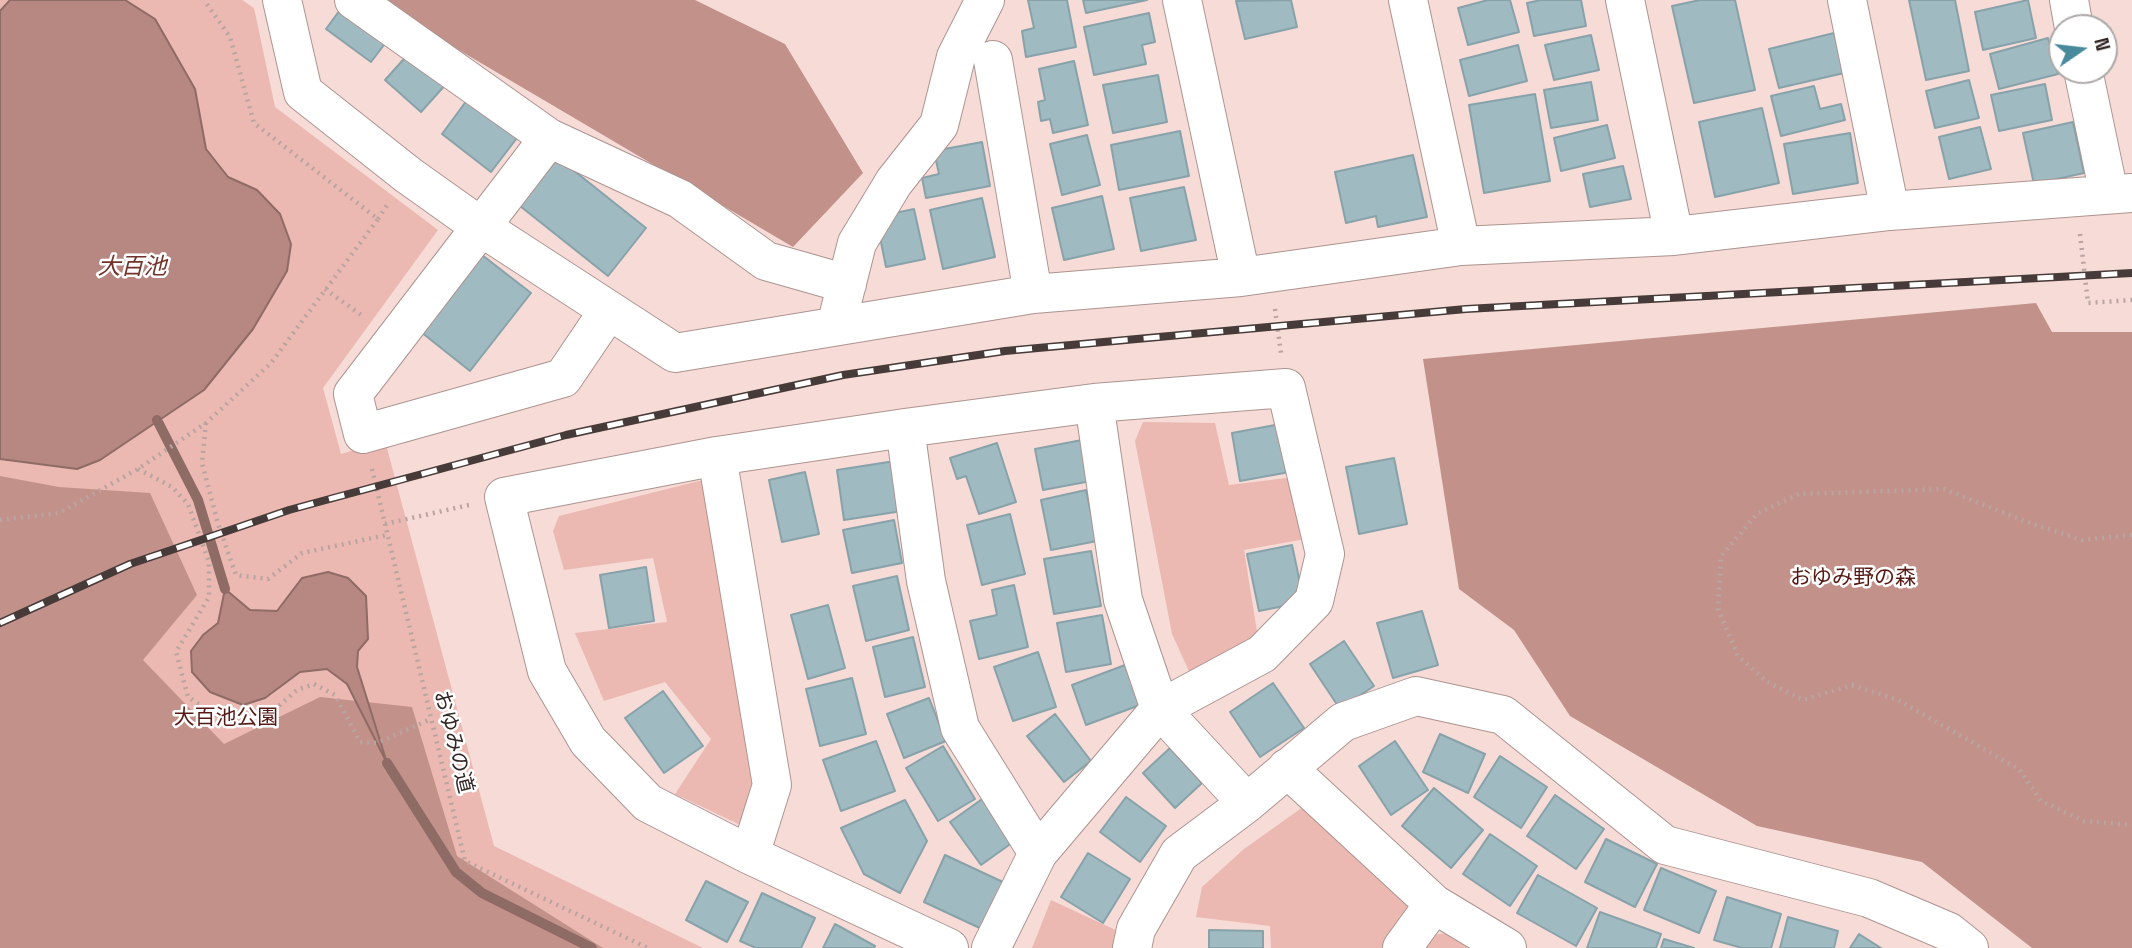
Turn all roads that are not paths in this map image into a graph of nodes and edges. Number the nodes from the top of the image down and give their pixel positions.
1 (282, 0) edge
2 (354, 0) edge
3 (985, 0) edge
4 (1182, 0) edge
5 (1408, 0) edge
6 (1625, 0) edge
7 (1847, 0) edge
8 (993, 60) dead end
9 (2087, 84) edge
10 (549, 138) junction
11 (2120, 193) edge
12 (1890, 211) junction
13 (481, 227) junction
14 (1674, 236) junction
15 (1461, 246) junction
16 (1241, 277) junction
17 (847, 284) junction
18 (1033, 294) junction
19 (609, 310) junction
20 (836, 326) junction
21 (1094, 403) junction
22 (905, 428) junction
23 (717, 456) junction
24 (1160, 709) junction
25 (1287, 768) junction
26 (1247, 803) junction
27 (1038, 853) junction
28 (750, 855) junction
29 (1434, 904) junction
30 (1951, 943) edge
31 (949, 948) edge
32 (991, 948) edge
33 (1132, 948) edge
34 (1402, 948) edge
35 (1507, 948) edge

1 - 13 street
2 - 10 street
3 - 17 street
4 - 16 street
5 - 15 street
6 - 14 street
7 - 12 street
8 - 18 street
9 - 11 street
10 - 13 street
10 - 17 street
11 - 12 street
12 - 14 street
13 - 19 street
13 - 19 street
14 - 15 street
15 - 16 street
16 - 18 street
17 - 20 street
18 - 20 street
19 - 20 street
21 - 22 street
21 - 24 street
21 - 24 street
22 - 23 street
22 - 27 street
23 - 28 street
23 - 28 street
24 - 26 street
24 - 27 street
25 - 26 street
25 - 29 street
25 - 30 street
26 - 33 street
27 - 32 street
28 - 31 street
29 - 34 street
29 - 35 street

